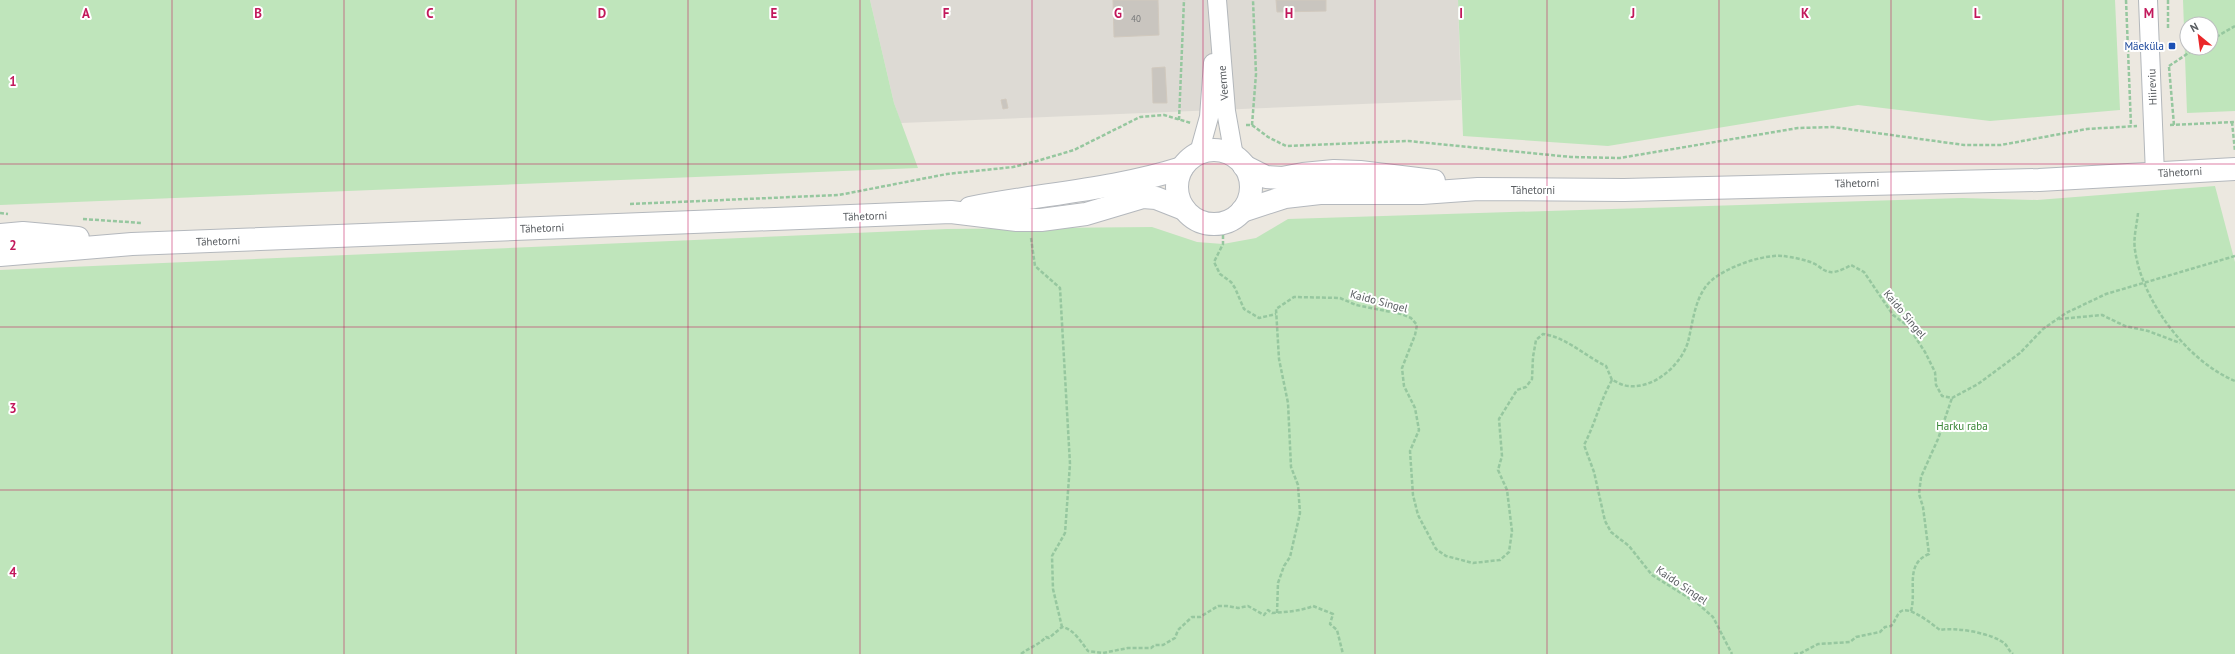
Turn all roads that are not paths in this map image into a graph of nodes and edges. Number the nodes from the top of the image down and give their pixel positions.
1 (2148, 0) edge
2 (1217, 5) edge
3 (1199, 153) junction
4 (1239, 161) junction
5 (1182, 168) junction
6 (2235, 169) edge
7 (2154, 174) junction
8 (1478, 189) junction
9 (1184, 209) junction
10 (1242, 211) junction
11 (951, 212) junction
12 (0, 235) edge
13 (132, 244) junction
14 (0, 255) edge

1 - 7 street, Hiireviu
2 - 3 street, Veerme
2 - 4 street, Veerme
3 - 4 street
3 - 5 street
4 - 8 street, Tähetorni
4 - 10 street
5 - 9 street
5 - 11 street, Tähetorni
6 - 7 street, Tähetorni
7 - 8 street, Tähetorni
8 - 10 street, Tähetorni
9 - 10 street
9 - 11 street, Tähetorni
11 - 13 street, Tähetorni
12 - 13 street, Tähetorni
13 - 14 street, Tähetorni

